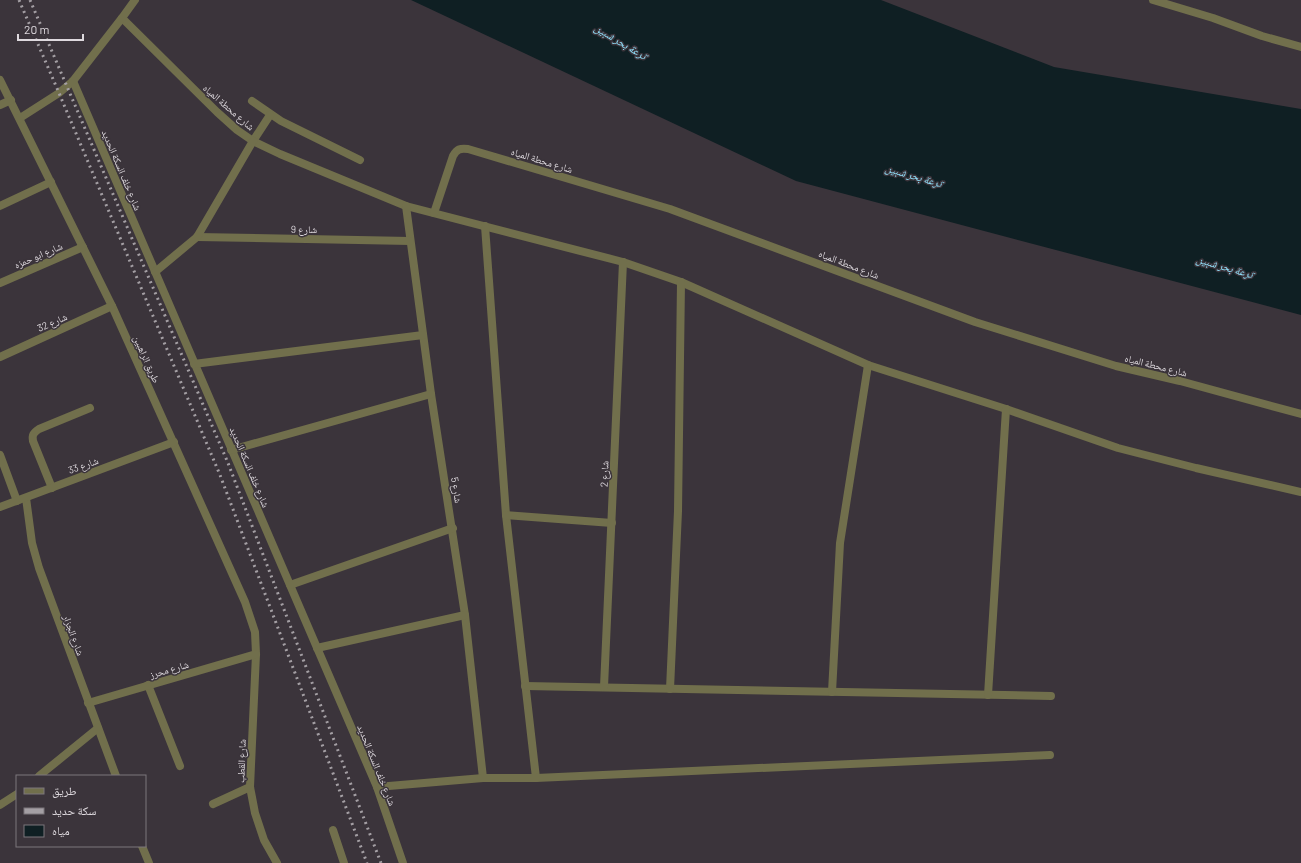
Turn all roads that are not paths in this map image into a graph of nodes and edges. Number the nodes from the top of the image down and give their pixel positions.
1 (135, 0) edge
2 (1153, 0) edge
3 (122, 18) junction
4 (1301, 47) edge
5 (0, 80) edge
6 (73, 81) junction
7 (11, 100) junction
8 (252, 101) dead end
9 (0, 105) edge
10 (270, 115) junction
11 (20, 118) junction
12 (254, 141) junction
13 (360, 160) dead end
14 (52, 182) junction
15 (0, 206) edge
16 (406, 206) junction
17 (434, 213) junction
18 (485, 226) junction
19 (197, 237) junction
20 (410, 241) junction
21 (83, 247) junction
22 (623, 262) junction
23 (155, 272) junction
24 (681, 282) junction
25 (0, 283) edge
26 (112, 306) junction
27 (423, 336) junction
28 (0, 357) edge
29 (194, 364) junction
30 (868, 365) junction
31 (431, 394) junction
32 (90, 408) dead end
33 (1006, 409) junction
34 (1301, 414) edge
35 (174, 442) junction
36 (232, 450) junction
37 (0, 455) edge
38 (52, 488) junction
39 (1301, 492) edge
40 (26, 498) junction
41 (17, 501) junction
42 (0, 507) edge
43 (506, 515) junction
44 (612, 523) junction
45 (453, 528) junction
46 (290, 585) junction
47 (465, 614) junction
48 (317, 648) junction
49 (256, 654) junction
50 (148, 685) junction
51 (526, 686) junction
52 (604, 687) junction
53 (670, 689) junction
54 (832, 692) junction
55 (988, 695) junction
56 (1051, 696) dead end
57 (88, 703) junction
58 (98, 728) junction
59 (1050, 754) dead end
60 (180, 766) dead end
61 (40, 775) edge
62 (116, 775) edge
63 (482, 778) junction
64 (536, 778) junction
65 (250, 787) junction
66 (377, 787) junction
67 (16, 797) edge
68 (213, 804) dead end
69 (0, 805) edge
70 (333, 830) dead end
71 (142, 847) edge
72 (149, 863) edge
73 (277, 863) edge
74 (344, 863) edge
75 (403, 863) edge

1 - 3 street
2 - 4 street
3 - 6 street
3 - 12 street, شارع محطة المياه
5 - 7 street, طريق الراهبين
6 - 11 street
6 - 23 street, شارع خلف السكة الحديد
7 - 9 street
7 - 11 street, طريق الراهبين
8 - 10 street
10 - 12 street
10 - 13 street
11 - 14 street, طريق الراهبين
12 - 16 street, شارع محطة المياه
12 - 19 street
14 - 15 street
14 - 21 street, طريق الراهبين
16 - 17 street, شارع محطة المياه
16 - 20 street, شارع 5
17 - 18 street, شارع محطة المياه
17 - 34 street, شارع محطة المياه
18 - 22 street, شارع محطة المياه
18 - 43 street
19 - 20 street, شارع 9
19 - 23 street
20 - 27 street, شارع 5
21 - 25 street, شارع ابو حمزه
21 - 26 street, طريق الراهبين
22 - 24 street, شارع محطة المياه
22 - 44 street, شارع 2
23 - 29 street, شارع خلف السكة الحديد
24 - 30 street, شارع محطة المياه
24 - 53 street
26 - 28 street, شارع 32
26 - 35 street, طريق الراهبين
27 - 29 street
27 - 31 street, شارع 5
29 - 36 street, شارع خلف السكة الحديد
30 - 33 street, شارع محطة المياه
30 - 54 street
31 - 36 street
31 - 45 street, شارع 5
32 - 38 street
33 - 39 street, شارع محطة المياه
33 - 55 street
35 - 38 street, شارع 33
35 - 49 street, طريق الراهبين
36 - 46 street, شارع خلف السكة الحديد
37 - 41 street
38 - 40 street, شارع 33
40 - 41 street, شارع 33
40 - 57 street, شارع الجزار
41 - 42 street, شارع 33
43 - 44 street
43 - 51 street
44 - 52 street, شارع 2
45 - 46 street
45 - 47 street, شارع 5
46 - 48 street, شارع خلف السكة الحديد
47 - 48 street
47 - 63 street, شارع 5
48 - 66 street, شارع خلف السكة الحديد
49 - 50 street, شارع محرز
49 - 65 street, شارع القطب
50 - 57 street, شارع محرز
50 - 60 street
51 - 52 street
51 - 64 street
52 - 53 street
53 - 54 street
54 - 55 street
55 - 56 street
57 - 58 street, شارع الجزار
58 - 61 street
58 - 62 street, شارع الجزار
59 - 64 street
63 - 64 street
63 - 66 street
65 - 68 street
65 - 73 street, شارع القطب
66 - 75 street, شارع خلف السكة الحديد
67 - 69 street
70 - 74 street
71 - 72 street

